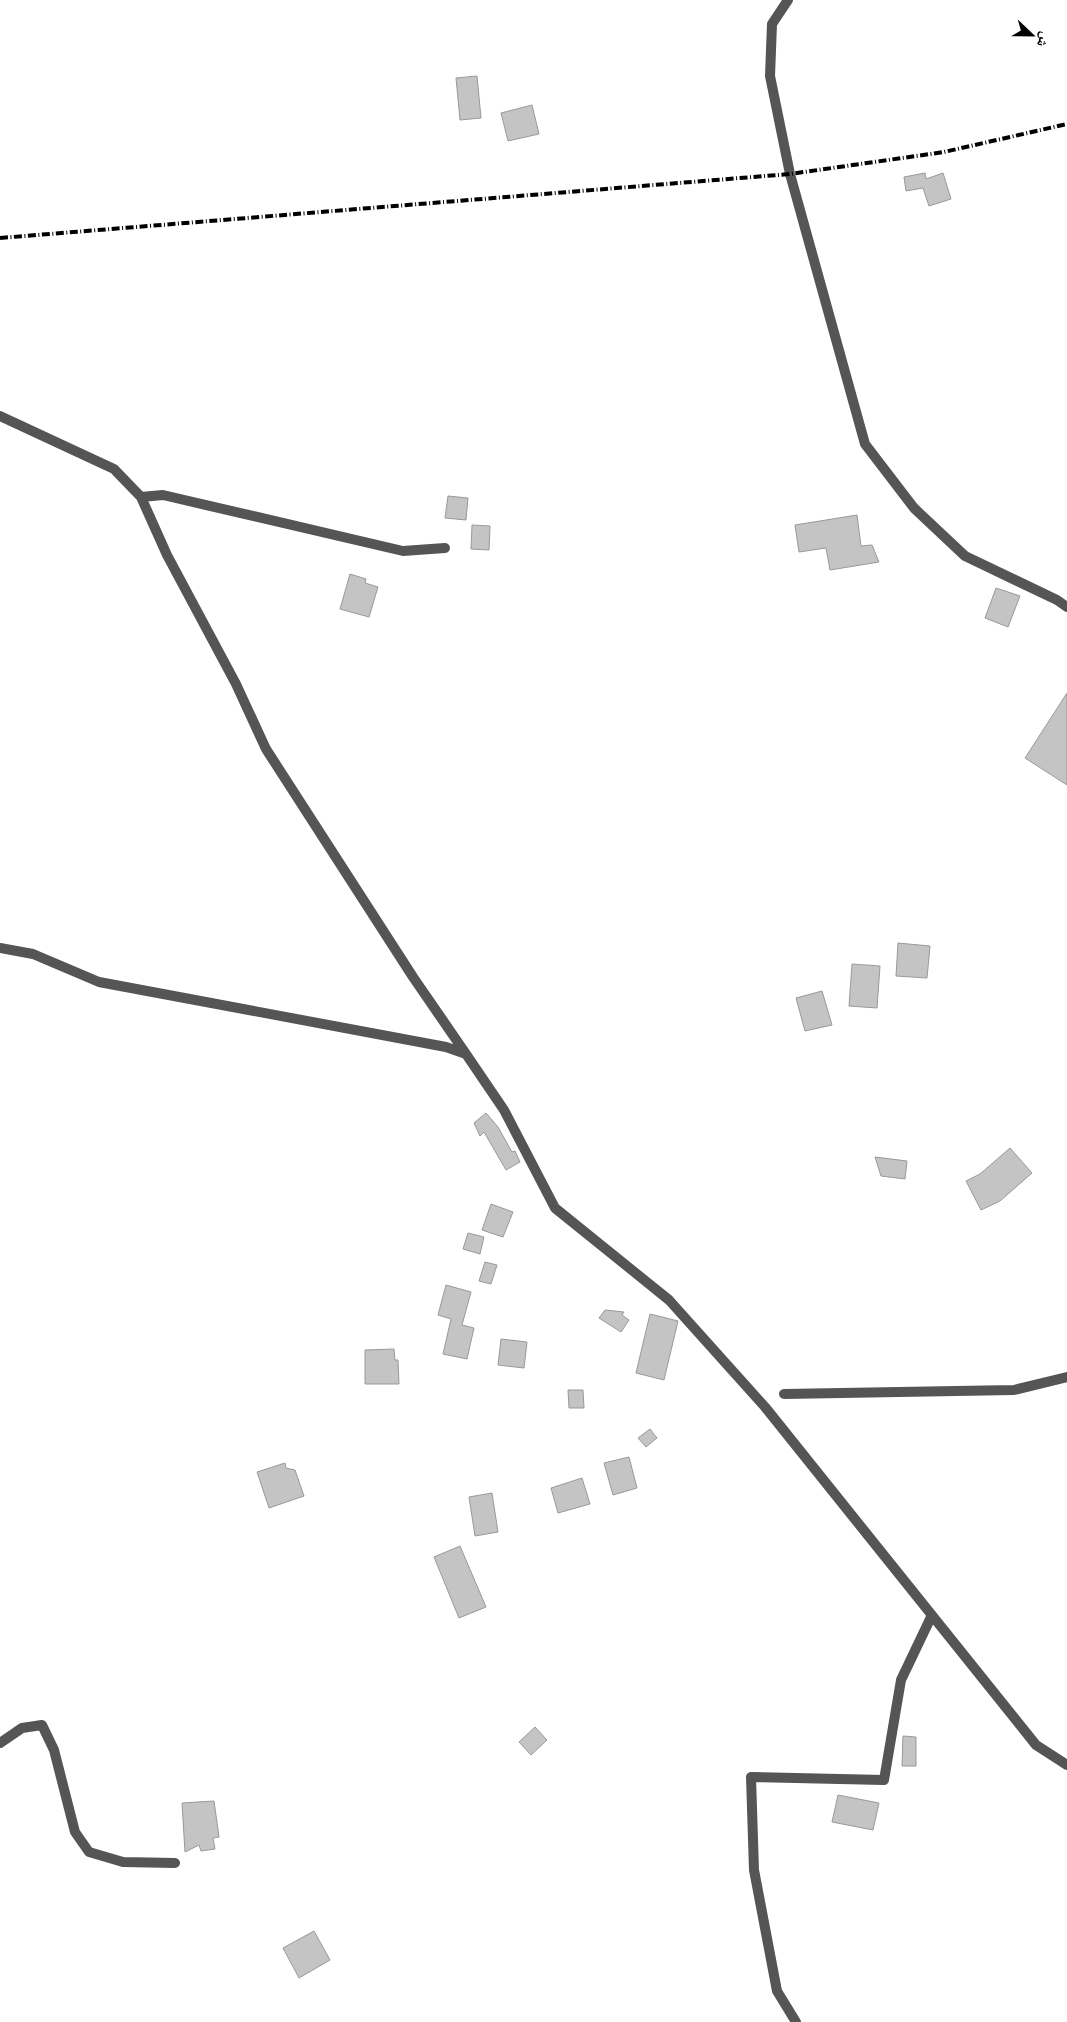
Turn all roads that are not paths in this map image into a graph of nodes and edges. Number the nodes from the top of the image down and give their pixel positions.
1 (788, 0) edge
2 (0, 416) edge
3 (141, 497) junction
4 (445, 548) dead end
5 (1067, 607) edge
6 (0, 948) edge
7 (466, 1054) junction
8 (1067, 1377) edge
9 (784, 1394) dead end
10 (932, 1615) junction
11 (0, 1742) edge
12 (1067, 1765) edge
13 (175, 1863) dead end
14 (796, 2022) edge

1 - 5 street
2 - 3 street
3 - 4 street
3 - 7 street
6 - 7 street
7 - 10 street
8 - 9 street
10 - 12 street
10 - 14 street
11 - 13 street

